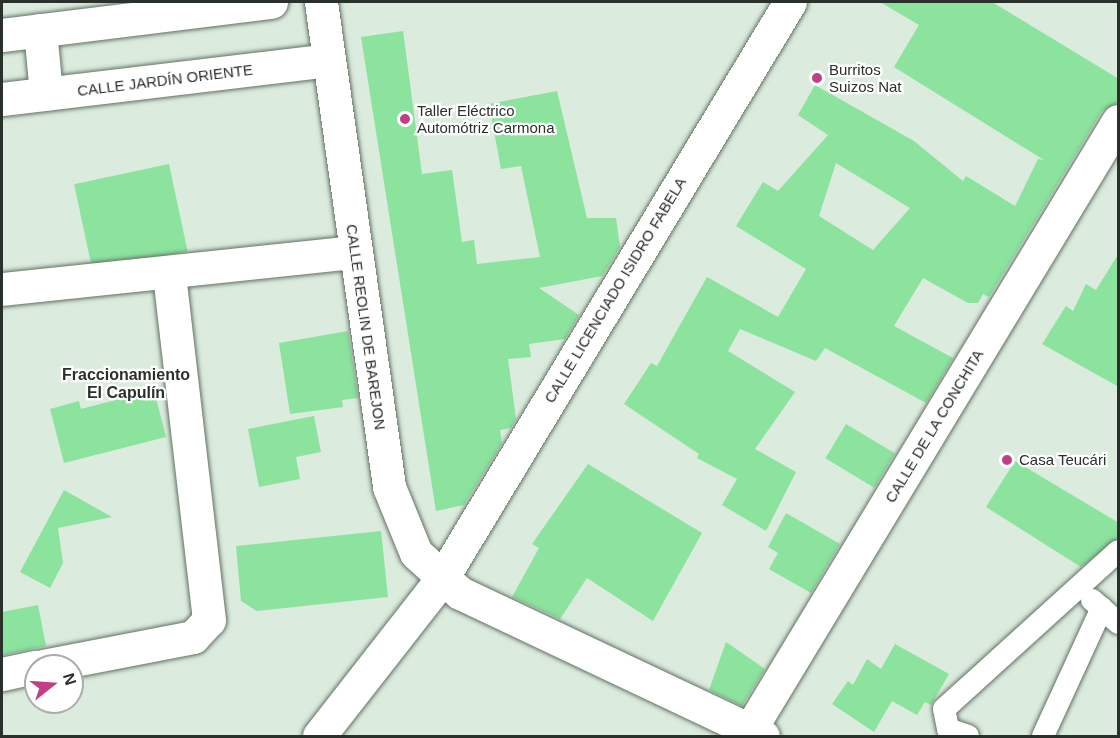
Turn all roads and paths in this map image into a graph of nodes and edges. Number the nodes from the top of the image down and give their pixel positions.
1 (271, 2) edge
2 (321, 2) edge
3 (790, 2) edge
4 (40, 30) junction
5 (2, 35) edge
6 (329, 60) junction
7 (46, 94) junction
8 (2, 99) edge
9 (1119, 121) edge
10 (356, 252) junction
11 (169, 273) junction
12 (2, 289) edge
13 (1119, 551) edge
14 (441, 579) junction
15 (1077, 588) junction
16 (1110, 616) edge
17 (84, 658) edge
18 (24, 669) edge
19 (2, 674) edge
20 (756, 734) edge
21 (319, 736) edge
22 (968, 736) edge
23 (1043, 736) edge

1 - 4 street
2 - 6 street, CALLE REOLIN DE BAREJON
3 - 14 street, CALLE LICENCIADO ISIDRO FABELA
4 - 5 street
4 - 7 street
6 - 7 street, CALLE JARDÍN ORIENTE
6 - 10 street, CALLE REOLIN DE BAREJON
7 - 8 street, CALLE JARDÍN ORIENTE
9 - 20 street, CALLE DE LA CONCHITA
10 - 11 street
10 - 14 street, CALLE REOLIN DE BAREJON
11 - 12 street
11 - 17 street
13 - 15 lane
14 - 20 street, CALLE REOLIN DE BAREJON
14 - 21 street, CALLE LICENCIADO ISIDRO FABELA
15 - 16 lane
15 - 22 lane
16 - 23 lane
18 - 19 street

